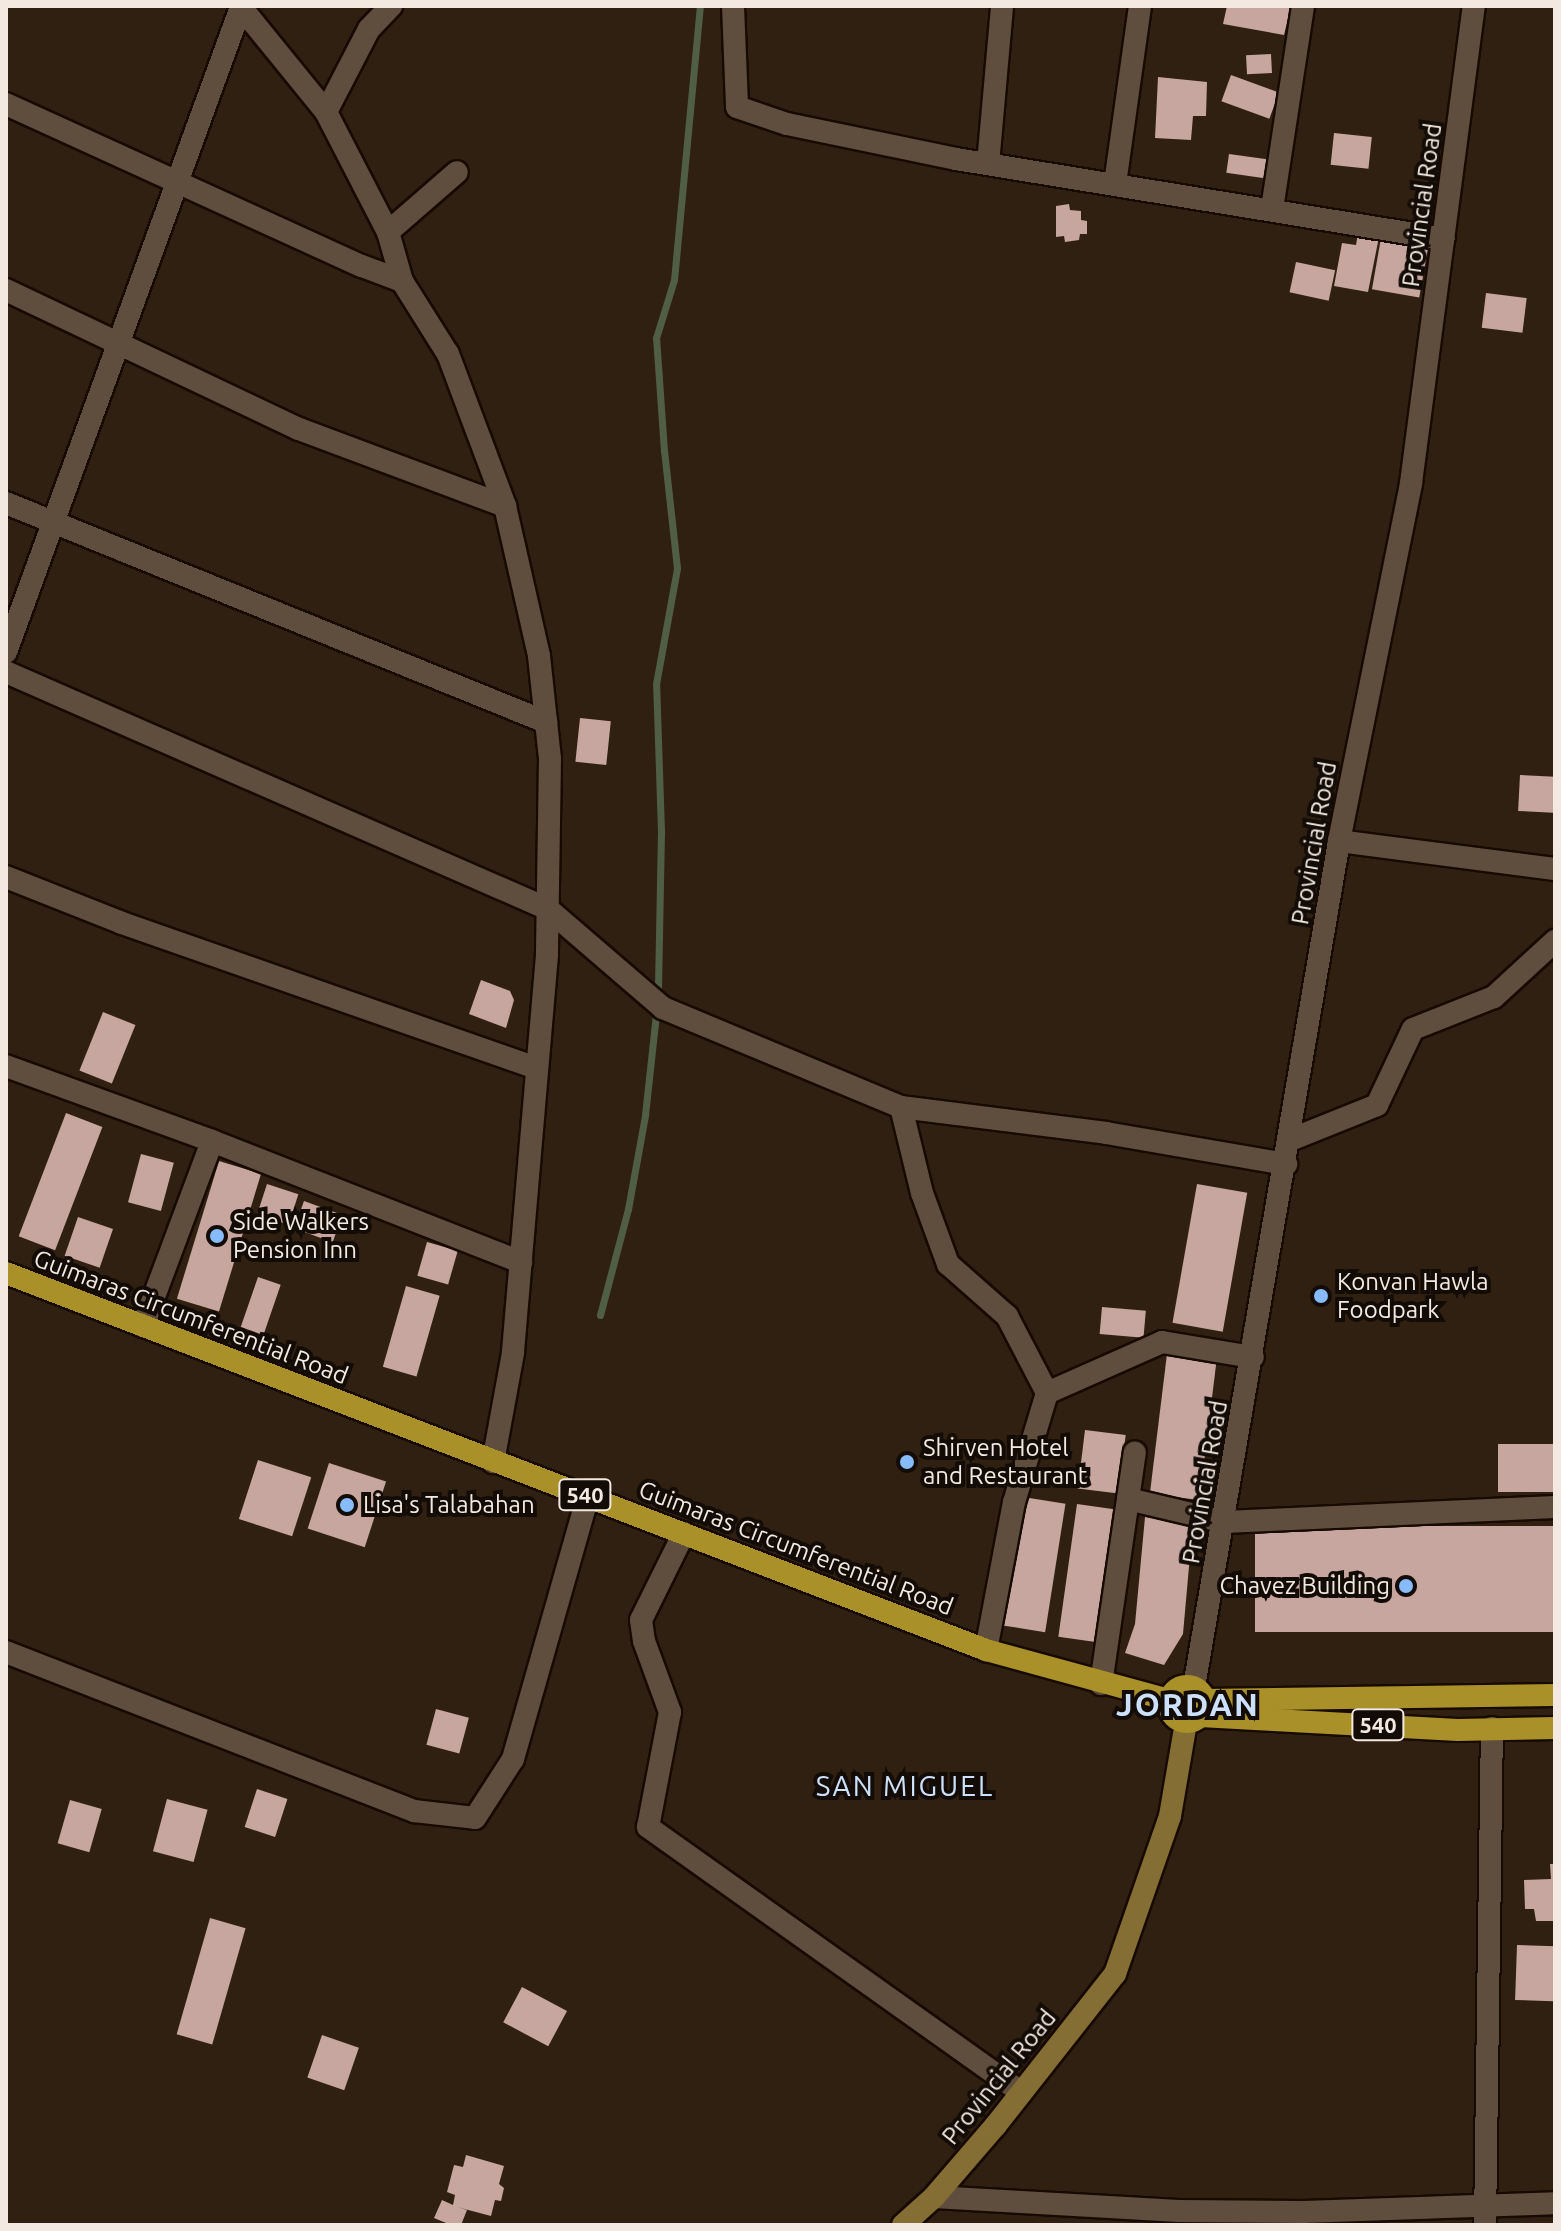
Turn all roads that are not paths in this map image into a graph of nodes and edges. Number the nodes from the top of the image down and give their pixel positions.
1 (240, 6) edge
2 (391, 6) edge
3 (733, 6) edge
4 (1002, 6) edge
5 (1140, 6) edge
6 (1303, 6) edge
7 (1474, 6) edge
8 (6, 104) edge
9 (326, 112) junction
10 (988, 164) junction
11 (457, 172) dead end
12 (178, 184) junction
13 (1115, 184) junction
14 (1272, 209) junction
15 (388, 232) junction
16 (1443, 239) junction
17 (402, 281) junction
18 (6, 290) edge
19 (117, 345) junction
20 (6, 503) edge
21 (505, 506) junction
22 (52, 524) junction
23 (6, 652) edge
24 (6, 672) edge
25 (546, 722) junction
26 (1339, 841) junction
27 (1555, 869) edge
28 (6, 877) edge
29 (548, 909) junction
30 (1555, 941) edge
31 (6, 1066) edge
32 (536, 1068) junction
33 (901, 1107) junction
34 (1290, 1140) junction
35 (212, 1141) junction
36 (1286, 1164) junction
37 (521, 1262) junction
38 (6, 1273) edge
39 (143, 1326) junction
40 (1253, 1357) junction
41 (1047, 1393) junction
42 (1135, 1452) dead end
43 (493, 1462) junction
44 (588, 1496) junction
45 (1128, 1499) junction
46 (1555, 1507) edge
47 (1225, 1522) junction
48 (684, 1533) junction
49 (986, 1650) junction
50 (6, 1652) edge
51 (1101, 1684) junction
52 (1555, 1695) edge
53 (1196, 1706) junction
54 (1492, 1728) junction
55 (1555, 1728) edge
56 (1021, 2092) junction
57 (934, 2197) junction
58 (1555, 2203) edge
59 (1485, 2215) edge
60 (1178, 2218) edge
61 (1303, 2219) edge
62 (903, 2225) edge

1 - 9 street
1 - 12 street
2 - 9 street
3 - 10 street
4 - 10 street
5 - 13 street
6 - 14 street
7 - 16 street, Provincial Road
8 - 12 street
9 - 15 street
10 - 13 street
11 - 15 street
12 - 17 street
12 - 19 street
13 - 14 street
14 - 16 street
15 - 17 street
16 - 26 street, Provincial Road
17 - 21 street
18 - 19 street
19 - 21 street
19 - 22 street
20 - 22 street
21 - 25 street
22 - 23 street
22 - 25 street
24 - 29 street
25 - 29 street
26 - 27 street
26 - 34 street, Provincial Road
28 - 32 street
29 - 32 street
29 - 33 street
30 - 34 street
31 - 35 street
32 - 37 street
33 - 36 street
33 - 41 street
34 - 36 street, Provincial Road
35 - 37 street
35 - 39 street
36 - 40 street, Provincial Road
37 - 43 street
38 - 39 main road, Guimaras Circumferential Road / 540
39 - 43 main road, Guimaras Circumferential Road / 540
40 - 41 street
40 - 47 street, Provincial Road
41 - 49 street
42 - 45 street
43 - 44 main road, Guimaras Circumferential Road / 540
44 - 48 main road, Guimaras Circumferential Road / 540
44 - 50 street
45 - 47 street
45 - 51 street
46 - 47 street
47 - 53 street, Provincial Road
48 - 49 main road, Guimaras Circumferential Road / 540
48 - 56 street
49 - 51 main road, Guimaras Circumferential Road / 540
51 - 53 main road, Guimaras Circumferential Road / 540
52 - 53 main road, 540
53 - 54 main road, 540
53 - 56 main road, Provincial Road
54 - 55 main road, 540
54 - 59 street
56 - 57 main road, Provincial Road
57 - 60 street
57 - 62 main road, Provincial Road
58 - 59 street
59 - 61 street
60 - 61 street

